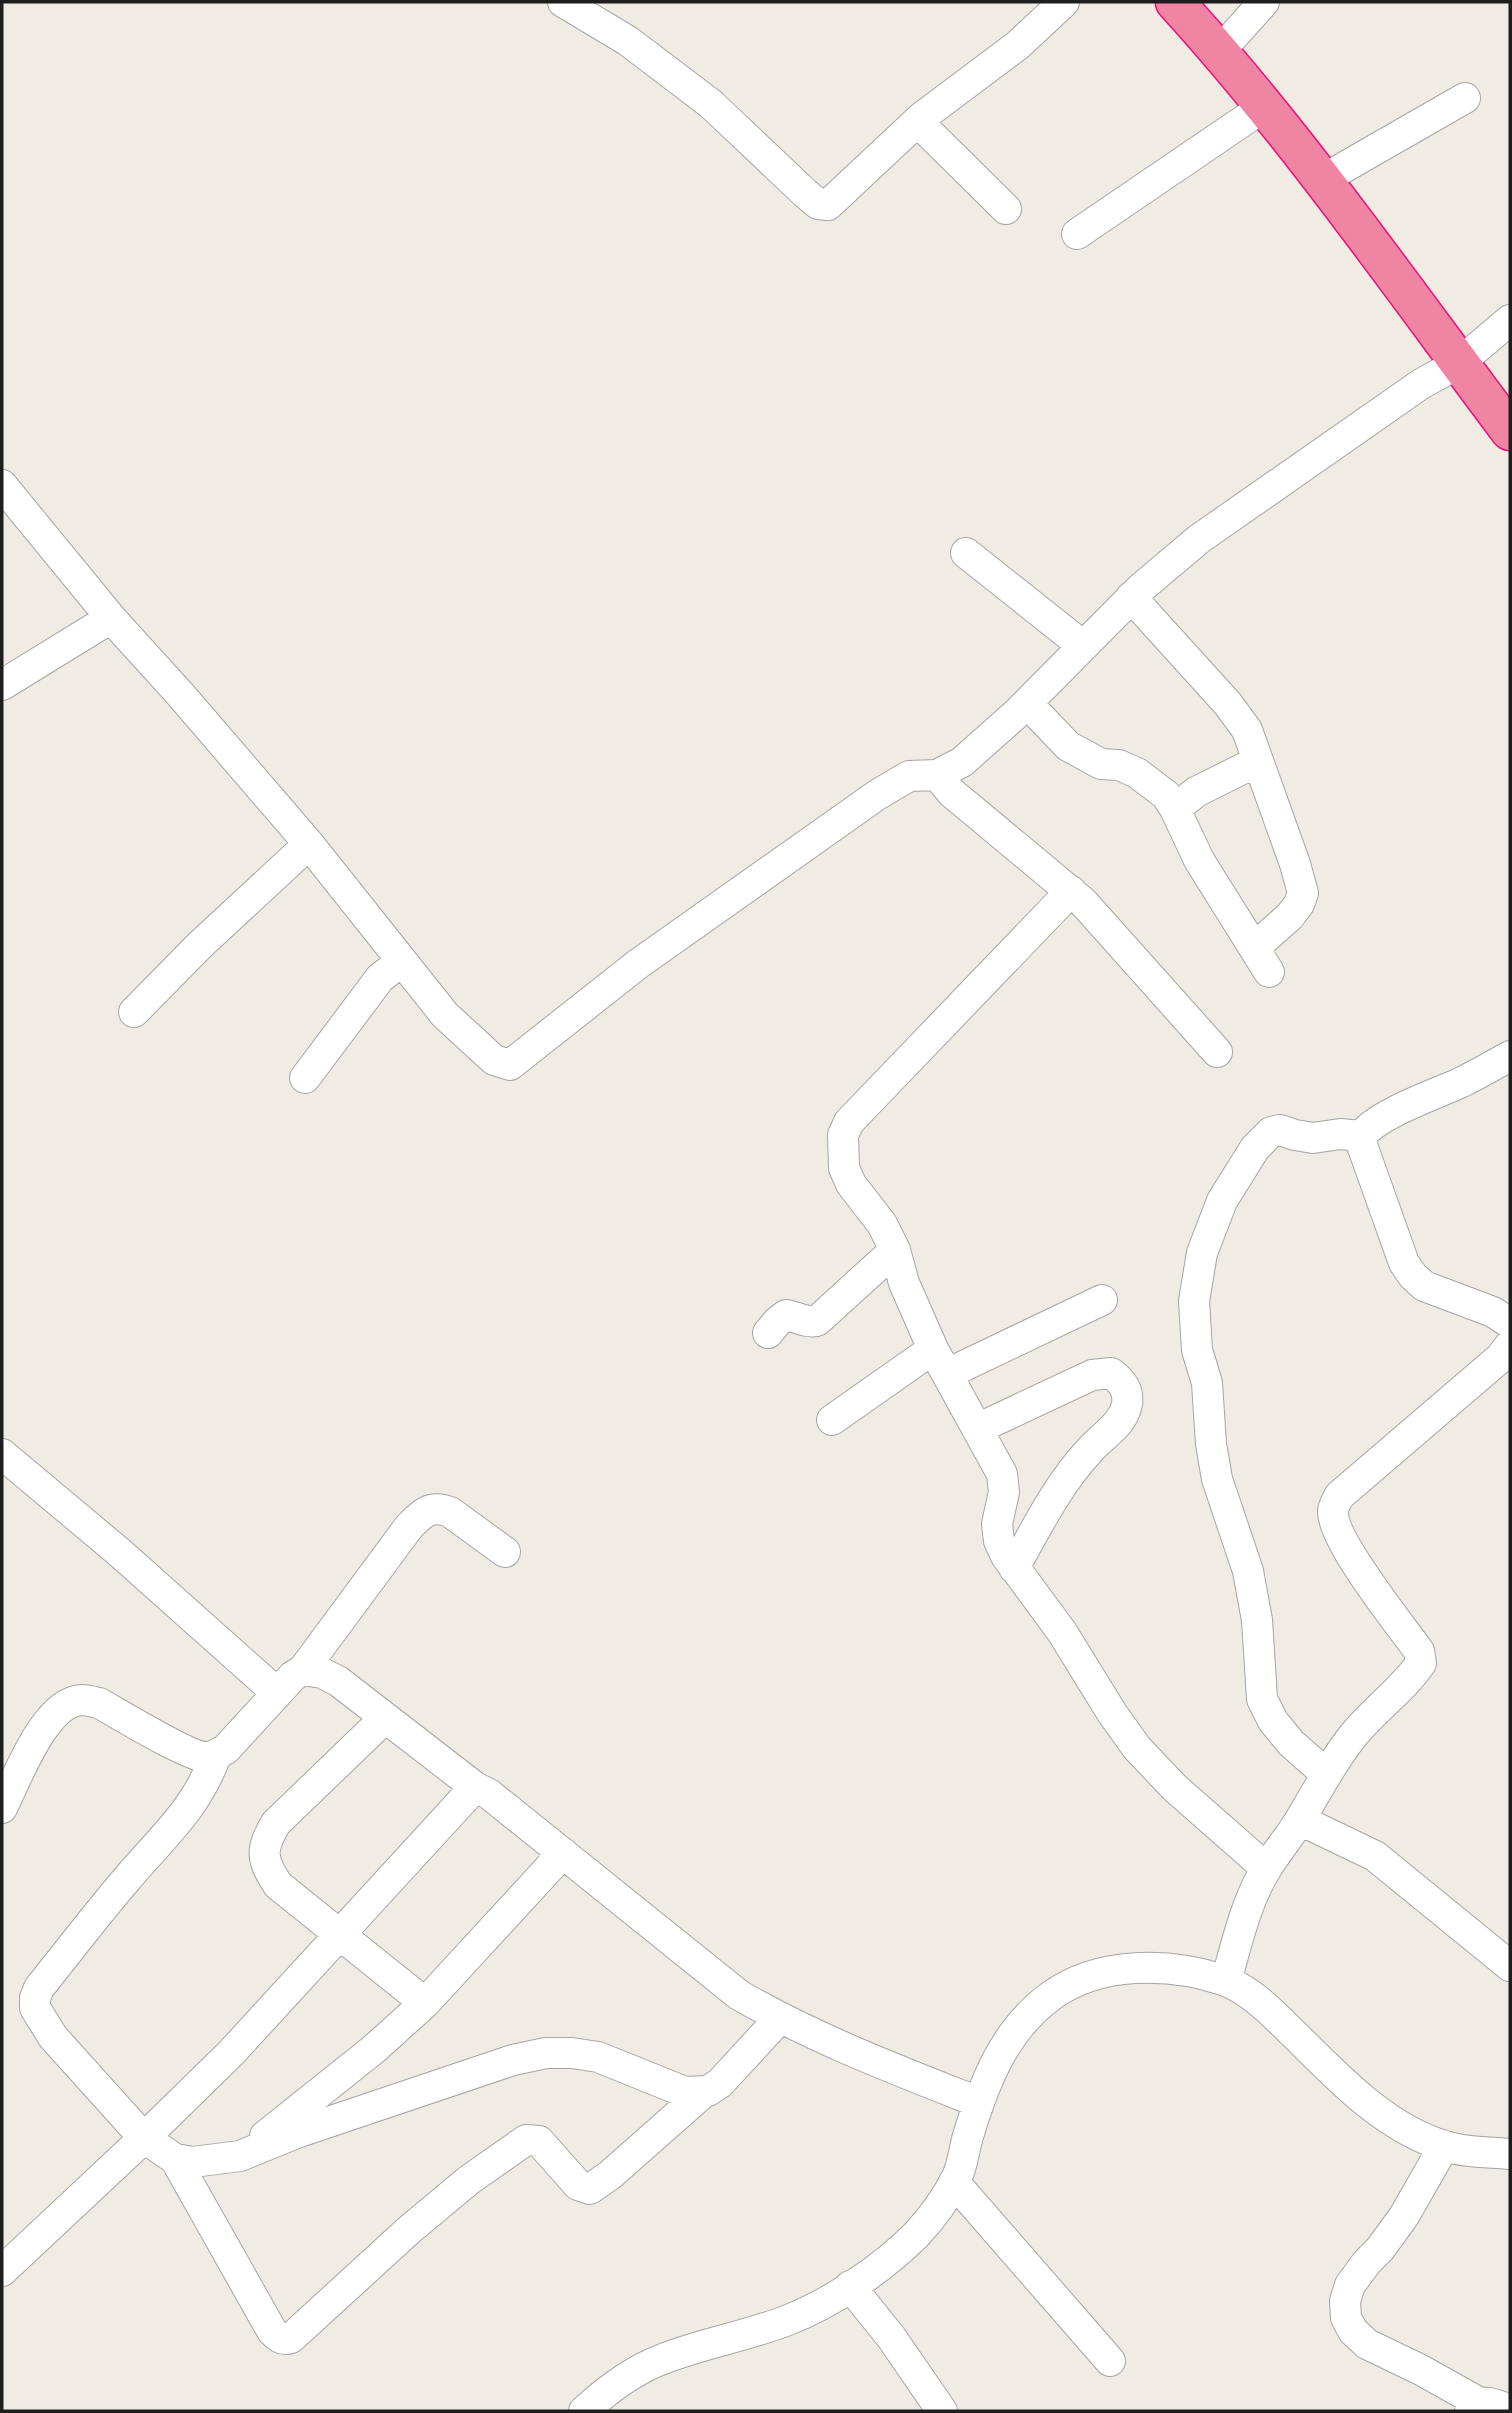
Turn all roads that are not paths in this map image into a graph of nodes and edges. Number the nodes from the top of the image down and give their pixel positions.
1 (563, 2) edge
2 (1065, 2) edge
3 (1175, 2) edge
4 (1264, 2) edge
5 (1220, 51) junction
6 (1465, 97) dead end
7 (1265, 106) junction
8 (918, 121) junction
9 (1322, 180) junction
10 (1006, 209) dead end
11 (1077, 234) dead end
12 (1510, 320) edge
13 (1459, 363) junction
14 (1510, 431) edge
15 (2, 485) edge
16 (966, 553) dead end
17 (1131, 597) junction
18 (111, 618) junction
19 (1083, 646) junction
20 (2, 685) edge
21 (1027, 703) junction
22 (1258, 761) junction
23 (937, 775) junction
24 (1175, 809) junction
25 (309, 844) junction
26 (1071, 891) junction
27 (402, 961) junction
28 (134, 1012) dead end
29 (1217, 1052) dead end
30 (1510, 1056) edge
31 (305, 1078) dead end
32 (1361, 1136) junction
33 (895, 1250) junction
34 (1102, 1300) dead end
35 (1510, 1323) edge
36 (768, 1333) dead end
37 (1510, 1345) edge
38 (940, 1362) junction
39 (832, 1420) dead end
40 (977, 1429) junction
41 (2, 1454) edge
42 (505, 1552) dead end
43 (1014, 1567) junction
44 (303, 1670) junction
45 (276, 1692) junction
46 (384, 1719) junction
47 (216, 1755) junction
48 (1325, 1773) junction
49 (475, 1787) junction
50 (2, 1808) edge
51 (1300, 1820) junction
52 (563, 1853) junction
53 (1266, 1868) junction
54 (340, 1934) junction
55 (1510, 1966) edge
56 (1226, 1981) junction
57 (425, 2003) junction
58 (780, 2018) junction
59 (704, 2092) junction
60 (978, 2102) junction
61 (145, 2138) junction
62 (1444, 2146) junction
63 (1510, 2154) edge
64 (240, 2156) junction
65 (175, 2159) junction
66 (954, 2182) junction
67 (2, 2271) edge
68 (850, 2286) junction
69 (1110, 2361) dead end
70 (1475, 2407) edge
71 (1510, 2410) edge
72 (584, 2411) edge
73 (942, 2411) edge

1 - 8 street
2 - 8 street
3 - 5 highway
4 - 5 street
5 - 7 highway
6 - 9 street
7 - 9 highway
7 - 11 street
8 - 10 street
9 - 13 highway
12 - 13 street
13 - 14 highway
13 - 17 street
15 - 18 street
16 - 19 street
17 - 19 street
17 - 22 street
18 - 20 street
18 - 25 street
19 - 21 street
21 - 23 street
21 - 24 street
22 - 24 street
22 - 24 street
23 - 26 street
23 - 27 street
25 - 27 street
25 - 28 street
26 - 29 street
26 - 33 street
27 - 31 street
30 - 32 street
32 - 35 street
32 - 48 street
33 - 36 street
33 - 38 street
34 - 38 street
37 - 48 street
38 - 39 street
38 - 40 street
40 - 43 street
40 - 43 street
41 - 45 street
42 - 44 street
43 - 53 street
44 - 45 street
44 - 46 street
45 - 47 street
46 - 49 street
46 - 54 street
47 - 50 street
47 - 61 street
48 - 51 street
49 - 52 street
49 - 54 street
51 - 53 street
51 - 55 street
52 - 57 street
52 - 58 street
53 - 56 street
54 - 57 street
54 - 61 street
56 - 60 street
56 - 62 street
57 - 64 street
58 - 59 street
58 - 60 street
59 - 64 street
59 - 65 street
60 - 66 street
61 - 65 street
61 - 67 street
62 - 63 street
62 - 70 street
64 - 65 street
66 - 68 street
66 - 69 street
68 - 72 street
68 - 73 street
70 - 71 street

